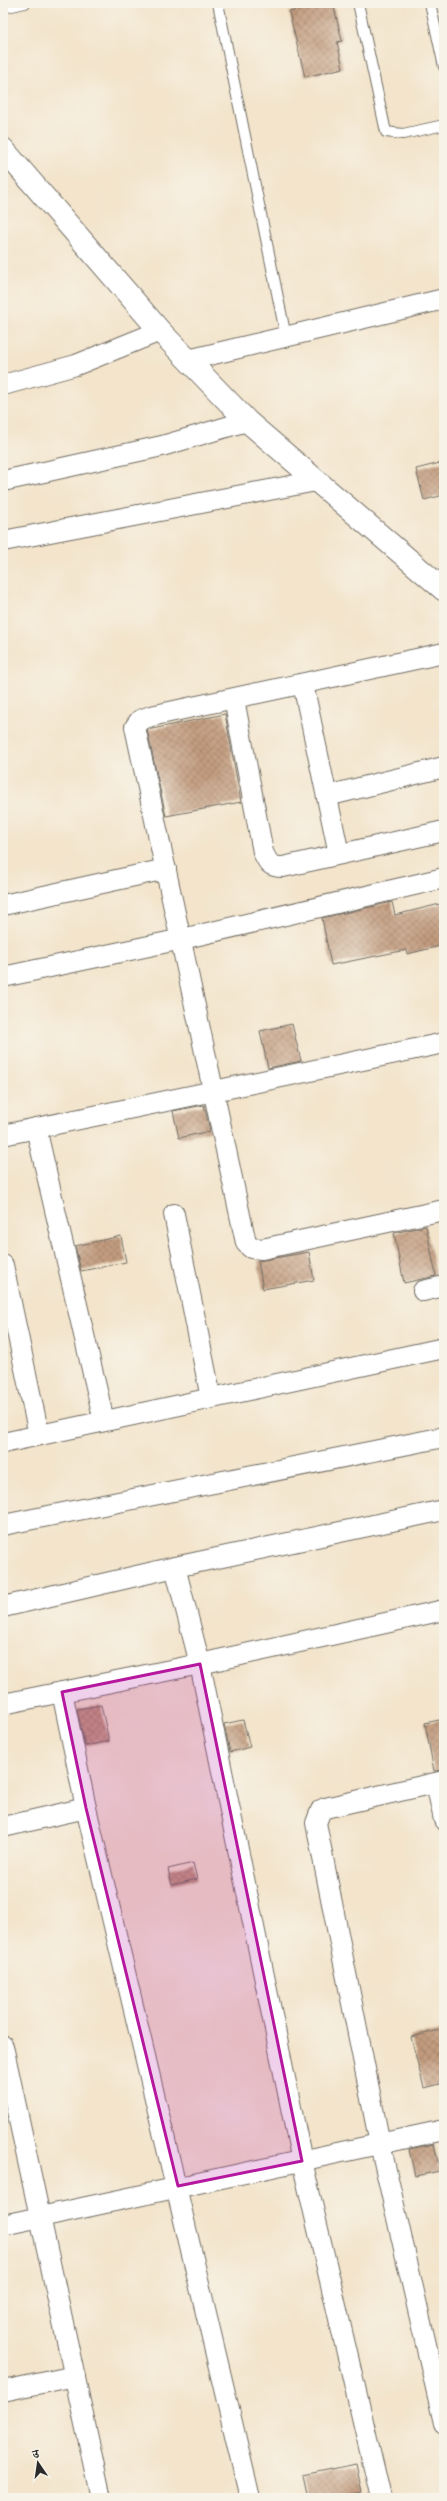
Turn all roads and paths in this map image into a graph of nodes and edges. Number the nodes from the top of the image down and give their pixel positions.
1 (25, 3) edge
2 (218, 3) edge
3 (358, 3) edge
4 (430, 3) edge
5 (3, 8) edge
6 (444, 67) edge
7 (444, 125) edge
8 (3, 149) edge
9 (444, 299) edge
10 (160, 331) junction
11 (286, 337) junction
12 (188, 360) junction
13 (3, 385) edge
14 (247, 421) junction
15 (3, 481) edge
16 (316, 481) junction
17 (3, 542) edge
18 (444, 590) edge
19 (444, 653) edge
20 (303, 684) junction
21 (234, 699) junction
22 (444, 767) edge
23 (327, 796) junction
24 (444, 830) edge
25 (339, 854) junction
26 (166, 869) junction
27 (444, 878) edge
28 (3, 905) edge
29 (182, 939) junction
30 (3, 977) edge
31 (444, 1043) edge
32 (213, 1091) junction
33 (36, 1128) junction
34 (3, 1135) edge
35 (444, 1210) edge
36 (174, 1214) dead end
37 (3, 1265) edge
38 (444, 1286) edge
39 (423, 1291) dead end
40 (444, 1348) edge
41 (211, 1398) junction
42 (104, 1421) junction
43 (39, 1435) junction
44 (444, 1438) edge
45 (3, 1443) edge
46 (444, 1510) edge
47 (3, 1525) edge
48 (175, 1567) junction
49 (3, 1607) edge
50 (444, 1610) edge
51 (200, 1664) junction
52 (62, 1692) junction
53 (3, 1704) edge
54 (440, 1782) edge
55 (86, 1808) junction
56 (444, 1820) edge
57 (3, 1827) edge
58 (3, 2046) edge
59 (444, 2130) edge
60 (380, 2144) junction
61 (302, 2161) junction
62 (178, 2186) junction
63 (40, 2218) junction
64 (3, 2225) edge
65 (75, 2376) junction
66 (3, 2391) edge
67 (444, 2423) edge
68 (101, 2498) edge
69 (250, 2498) edge
70 (381, 2498) edge

1 - 5 lane
2 - 11 lane
3 - 7 lane
4 - 6 lane
8 - 10 street
9 - 11 street
10 - 12 street
10 - 13 street
11 - 12 street
12 - 14 street
14 - 15 street
14 - 16 street
16 - 17 street
16 - 18 street
19 - 20 street
20 - 21 street
20 - 23 street
21 - 25 street
21 - 26 street
22 - 23 street
23 - 25 street
24 - 25 street
26 - 28 street
26 - 29 street
27 - 29 street
29 - 30 street
29 - 32 street
31 - 32 street
32 - 33 street
32 - 35 street
33 - 34 street
33 - 42 street
36 - 41 street
37 - 43 street
38 - 39 street
40 - 41 street
41 - 42 street
42 - 43 street
43 - 45 street
44 - 47 street
46 - 48 street
48 - 49 street
48 - 51 street
50 - 51 street
51 - 52 street
51 - 61 street
52 - 53 street
52 - 55 street
54 - 56 street
54 - 60 street
55 - 57 street
55 - 62 street
58 - 63 street
59 - 60 street
60 - 61 street
60 - 67 street
61 - 62 street
61 - 70 street
62 - 63 street
62 - 69 street
63 - 64 street
63 - 65 street
65 - 66 street
65 - 68 street

